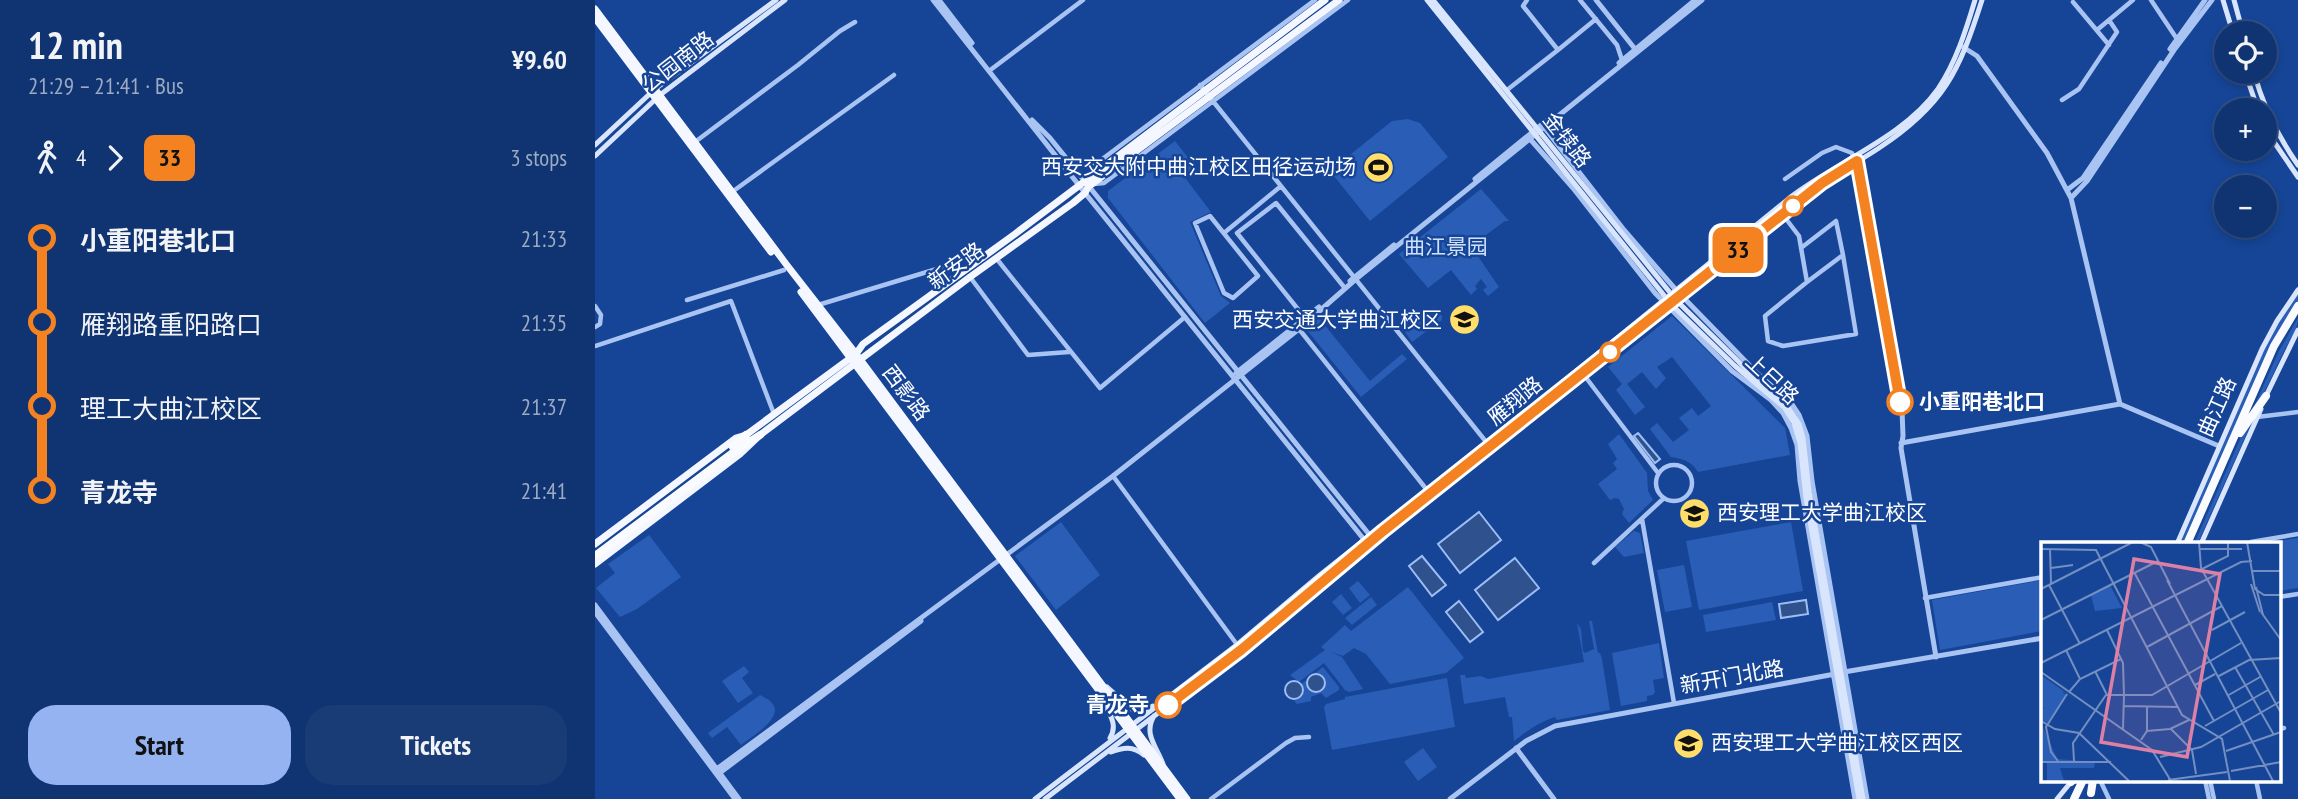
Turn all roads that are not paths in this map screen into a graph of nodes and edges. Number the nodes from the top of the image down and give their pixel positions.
1 (776, 0) edge
2 (785, 0) edge
3 (936, 0) edge
4 (1083, 0) edge
5 (1315, 0) edge
6 (1325, 0) edge
7 (1339, 0) edge
8 (1348, 0) edge
9 (1427, 0) edge
10 (1433, 0) edge
11 (1527, 0) edge
12 (1580, 0) edge
13 (1596, 0) edge
14 (1695, 0) edge
15 (1702, 0) edge
16 (1976, 0) edge
17 (1982, 0) edge
18 (2133, 0) edge
19 (2151, 0) edge
20 (2204, 0) edge
21 (2211, 0) edge
22 (2223, 0) edge
23 (2235, 0) edge
24 (2073, 2) dead end
25 (595, 9) edge
26 (595, 18) edge
27 (1595, 19) junction
28 (2109, 20) junction
29 (2229, 21) edge
30 (2240, 21) edge
31 (855, 22) dead end
32 (2097, 30) junction
33 (2177, 39) junction
34 (2109, 45) junction
35 (1963, 47) junction
36 (1635, 48) junction
37 (1557, 50) junction
38 (1622, 60) junction
39 (991, 70) junction
40 (894, 75) dead end
41 (2258, 84) edge
42 (1507, 90) junction
43 (655, 94) junction
44 (1207, 94) junction
45 (2062, 100) dead end
46 (1537, 133) junction
47 (695, 142) junction
48 (595, 145) edge
49 (2277, 146) edge
50 (595, 156) edge
51 (1855, 159) junction
52 (2298, 165) edge
53 (2298, 177) edge
54 (1785, 179) dead end
55 (1086, 184) junction
56 (1282, 186) junction
57 (2067, 190) junction
58 (732, 192) junction
59 (2071, 198) junction
60 (1783, 215) junction
61 (1224, 233) junction
62 (1801, 248) junction
63 (1843, 255) junction
64 (996, 258) junction
65 (1263, 265) junction
66 (784, 270) junction
67 (1255, 272) junction
68 (959, 275) junction
69 (970, 277) junction
70 (1355, 278) junction
71 (1807, 282) junction
72 (1344, 287) junction
73 (2298, 290) edge
74 (1669, 295) junction
75 (687, 300) dead end
76 (1674, 302) junction
77 (817, 305) junction
78 (595, 306) edge
79 (2298, 306) edge
80 (2298, 314) edge
81 (1185, 317) junction
82 (1305, 318) junction
83 (595, 327) edge
84 (1299, 329) junction
85 (2298, 330) edge
86 (595, 346) edge
87 (1070, 352) junction
88 (855, 359) junction
89 (1581, 371) junction
90 (1236, 376) junction
91 (2266, 396) junction
92 (2120, 404) junction
93 (2298, 412) edge
94 (774, 415) junction
95 (2257, 417) junction
96 (2240, 433) junction
97 (746, 435) junction
98 (759, 435) junction
99 (1901, 443) junction
100 (1490, 444) junction
101 (2219, 446) junction
102 (1658, 473) junction
103 (1113, 476) junction
104 (1427, 490) junction
105 (1664, 498) junction
106 (1642, 519) junction
107 (2298, 534) edge
108 (1369, 540) junction
109 (2178, 542) edge
110 (2190, 542) edge
111 (2190, 542) edge
112 (2202, 542) edge
113 (2251, 542) edge
114 (595, 544) edge
115 (595, 550) edge
116 (595, 556) edge
117 (1004, 558) junction
118 (1594, 563) dead end
119 (595, 564) edge
120 (2041, 577) edge
121 (1925, 598) junction
122 (595, 605) edge
123 (595, 612) edge
124 (2041, 638) edge
125 (1240, 647) junction
126 (1936, 657) junction
127 (1839, 673) junction
128 (1095, 680) junction
129 (1168, 698) junction
130 (1674, 703) junction
131 (1157, 713) junction
132 (1131, 729) junction
133 (1309, 737) dead end
134 (1105, 745) junction
135 (1514, 750) junction
136 (1102, 756) junction
137 (1153, 763) junction
138 (1164, 767) junction
139 (717, 772) junction
140 (2070, 782) edge
141 (2071, 782) edge
142 (2084, 782) edge
143 (2098, 782) edge
144 (2208, 782) edge
145 (737, 799) edge
146 (1035, 799) edge
147 (1045, 799) edge
148 (1180, 799) edge
149 (1187, 799) edge
150 (1211, 799) edge
151 (1450, 799) edge
152 (1552, 799) edge
153 (1861, 799) edge
154 (2057, 799) edge
155 (2064, 799) edge
156 (2076, 799) edge
157 (2109, 799) edge
158 (2212, 799) edge

1 - 43 main road, 公园南路
2 - 43 main road, 公园南路
3 - 39 street
4 - 39 street
5 - 44 street
6 - 44 main road, 新安路
7 - 44 main road, 新安路
8 - 44 street
9 - 46 main road, 金犊路
10 - 42 main road, 金犊路
11 - 37 street
12 - 27 street
13 - 36 street
14 - 36 street
15 - 46 street
16 - 35 main road, 雁翔路
17 - 35 main road, 雁翔路
18 - 28 street
19 - 33 street
20 - 33 street
21 - 59 street
22 - 29 main road
23 - 30 main road
24 - 32 street
25 - 43 main road, 西影路
26 - 43 main road, 西影路
27 - 37 street
27 - 38 street
28 - 32 street
28 - 34 street
31 - 47 street
32 - 34 street
33 - 57 street
34 - 45 street
35 - 51 main road, 雁翔路
35 - 57 street
36 - 38 street
37 - 42 street
38 - 46 street
39 - 55 street
40 - 58 street
41 - 52 main road
42 - 46 main road, 金犊路
43 - 47 main road, 西影路
43 - 48 main road, 公园南路
43 - 50 main road, 公园南路
43 - 66 main road, 西影路
44 - 55 main road, 新安路
44 - 55 street
44 - 56 street
46 - 70 street
46 - 74 main road, 金犊路
46 - 74 street
47 - 58 main road, 西影路
49 - 53 main road
51 - 54 street
51 - 60 main road, 雁翔路
51 - 74 main road, 雁翔路
51 - 99 street
55 - 64 main road, 新安路
55 - 68 main road, 新安路
55 - 81 street
55 - 90 street
56 - 61 street
56 - 70 street
57 - 59 street
58 - 77 main road, 西影路
59 - 92 street
60 - 62 street
60 - 76 main road, 雁翔路
61 - 67 street
61 - 67 street
62 - 63 street
62 - 71 street
63 - 71 street
63 - 71 street
64 - 69 main road, 新安路
64 - 87 street
65 - 67 street
65 - 72 street
65 - 82 street
66 - 75 street
66 - 88 main road, 西影路
68 - 77 street
68 - 88 main road, 新安路
69 - 87 street
69 - 88 main road, 新安路
70 - 72 street
70 - 84 street
70 - 100 street
72 - 82 street
73 - 101 main road, 曲江路
74 - 76 main road, 上巳路
74 - 76 street
74 - 89 main road, 雁翔路
76 - 89 main road, 雁翔路
76 - 127 main road, 上巳路
76 - 127 street
77 - 88 main road, 西影路
78 - 83 street
79 - 110 highway, 曲江路
80 - 96 highway, 曲江路
81 - 87 street
81 - 90 street
82 - 90 street
84 - 90 street
84 - 104 street
85 - 91 main road, 曲江路
86 - 94 street
88 - 94 main road, 新安路
88 - 98 main road, 新安路
88 - 117 main road, 西影路
89 - 100 main road, 雁翔路
89 - 102 street
90 - 103 street
90 - 108 street
91 - 95 main road, 曲江路
91 - 96 highway
92 - 99 street
92 - 101 street
93 - 95 street
94 - 97 main road, 新安路
95 - 112 main road, 曲江路
96 - 111 highway, 曲江路
97 - 114 main road, 新安路
97 - 115 highway
98 - 116 highway
98 - 119 main road, 新安路
99 - 121 street
100 - 104 main road, 雁翔路
100 - 108 main road, 雁翔路
101 - 109 main road, 曲江路
102 - 105 street
102 - 105 street
103 - 117 street
103 - 125 street
104 - 108 main road, 雁翔路
105 - 106 street
106 - 118 street
106 - 130 street
107 - 113 street
108 - 125 main road, 雁翔路
117 - 128 main road, 西影路
117 - 139 street
120 - 121 street
121 - 126 street
122 - 139 street
123 - 139 street
124 - 126 street, 新开门北路
125 - 129 main road, 雁翔路
125 - 131 main road, 雁翔路
126 - 127 street, 新开门北路
127 - 130 street, 新开门北路
127 - 153 main road, 上巳路
128 - 129 main road
128 - 132 main road, 西影路
128 - 134 main road
129 - 132 main road, 雁翔路
130 - 135 street, 新开门北路
131 - 132 main road, 雁翔路
131 - 138 main road
132 - 134 main road, 雁翔路
132 - 136 main road, 雁翔路
132 - 137 main road, 西影路
132 - 138 main road, 西影路
133 - 150 street
134 - 146 main road, 雁翔路
135 - 151 street, 新开门北路
135 - 152 street
136 - 137 main road
136 - 147 main road, 雁翔路
137 - 148 main road, 西影路
138 - 149 main road, 西影路
139 - 145 street
140 - 154 main road
141 - 155 main road
142 - 156 highway
143 - 157 street
144 - 158 street

